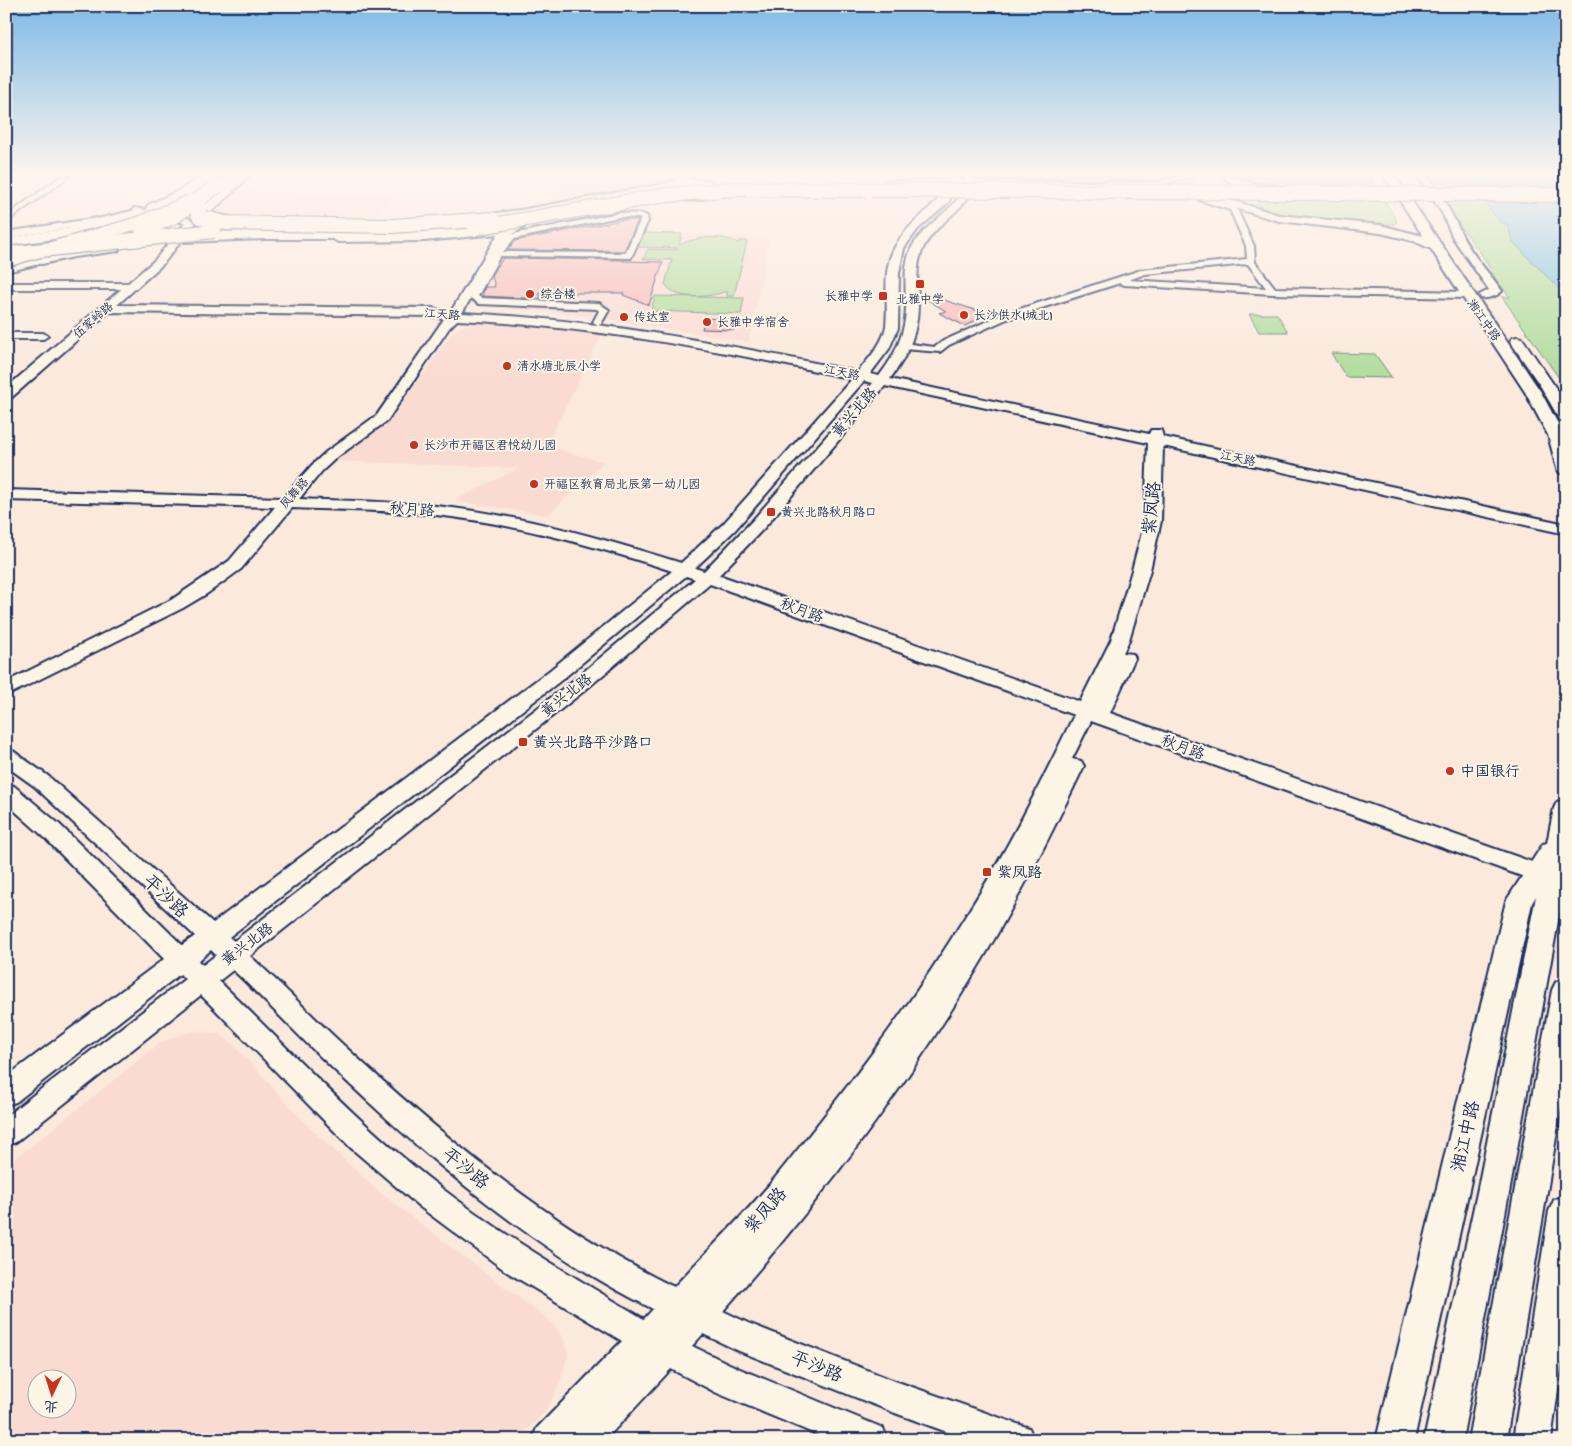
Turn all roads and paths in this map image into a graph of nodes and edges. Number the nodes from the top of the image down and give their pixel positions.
1 (20, 243) edge
2 (59, 243) edge
3 (93, 243) edge
4 (114, 243) edge
5 (135, 243) edge
6 (152, 243) edge
7 (175, 243) edge
8 (492, 243) edge
9 (497, 243) edge
10 (506, 243) edge
11 (633, 243) edge
12 (902, 243) edge
13 (922, 243) edge
14 (1249, 243) edge
15 (1448, 243) edge
16 (1450, 243) edge
17 (6, 247) edge
18 (86, 250) dead end
19 (57, 252) junction
20 (499, 254) junction
21 (6, 258) edge
22 (1251, 261) junction
23 (6, 268) edge
24 (1112, 282) junction
25 (6, 286) edge
26 (132, 286) junction
27 (1273, 290) junction
28 (1467, 295) junction
29 (107, 307) junction
30 (454, 310) junction
31 (1495, 310) dead end
32 (489, 315) junction
33 (598, 322) junction
34 (440, 332) junction
35 (1511, 333) dead end
36 (6, 336) edge
37 (43, 336) dead end
38 (903, 346) junction
39 (873, 376) junction
40 (6, 395) edge
41 (1566, 417) edge
42 (1161, 438) junction
43 (1566, 469) edge
44 (6, 491) edge
45 (6, 496) edge
46 (288, 500) junction
47 (1566, 519) edge
48 (1566, 529) edge
49 (687, 566) junction
50 (709, 574) junction
51 (6, 690) edge
52 (1094, 711) junction
53 (6, 756) edge
54 (6, 791) edge
55 (1566, 808) edge
56 (1554, 868) edge
57 (212, 937) junction
58 (232, 956) junction
59 (181, 960) junction
60 (201, 979) junction
61 (1566, 990) edge
62 (6, 1093) edge
63 (6, 1133) edge
64 (1566, 1211) edge
65 (688, 1310) junction
66 (657, 1344) junction
67 (549, 1440) edge
68 (582, 1440) edge
69 (871, 1440) edge
70 (1017, 1440) edge
71 (1395, 1440) edge
72 (1443, 1440) edge
73 (1487, 1440) edge
74 (1532, 1440) edge

1 - 17 highway
2 - 21 main road, bridge
3 - 19 highway, bridge
4 - 19 highway, bridge
5 - 18 highway
6 - 23 street
7 - 26 street, 伍家岭路
8 - 30 street, 凤舞路
9 - 30 street, 凤舞路
10 - 20 street
11 - 20 street
12 - 39 street, 黄兴北路
13 - 38 street, 黄兴北路
14 - 22 street
15 - 28 main road, 湘江中路
16 - 31 main road, 湘江中路
17 - 23 highway
19 - 21 highway, bridge
19 - 23 highway
20 - 33 street
22 - 24 street
22 - 27 street
24 - 27 street
24 - 38 street
25 - 26 street
26 - 29 street, 伍家岭路
27 - 28 street
28 - 43 main road, 湘江中路
29 - 30 street, 江天路
29 - 30 street, 江天路
29 - 40 street, 伍家岭路
30 - 32 street, 江天路
30 - 34 street, 凤舞路
32 - 33 street, 江天路
32 - 34 street
32 - 39 street, 江天路
33 - 39 street, 江天路
34 - 46 street, 凤舞路
35 - 41 main road, 湘江中路
36 - 37 street
38 - 39 street, 黄兴北路
39 - 42 street, 江天路
39 - 49 street, 黄兴北路
39 - 50 street, 黄兴北路
42 - 47 street, 江天路
42 - 48 street, 江天路
42 - 52 street, 紫凤路
44 - 46 street, 秋月路
45 - 46 street, 秋月路
46 - 49 street, 秋月路
46 - 51 street, 凤舞路
49 - 50 street, 秋月路
49 - 57 street, 黄兴北路
50 - 52 street, 秋月路
50 - 58 street, 黄兴北路
52 - 56 street, 秋月路
52 - 65 street, 紫凤路
53 - 57 street, 平沙路
54 - 59 street
55 - 56 main road, 湘江中路
56 - 71 main road, 湘江中路
56 - 72 main road, 湘江中路
57 - 58 street, 平沙路
57 - 59 street, 黄兴北路
58 - 60 street, 黄兴北路
58 - 65 street, 平沙路
59 - 60 street
59 - 62 street, 黄兴北路
60 - 63 street, 黄兴北路
60 - 66 street
61 - 73 main road
64 - 74 main road
65 - 66 street, 紫凤路
65 - 70 street, 平沙路
66 - 67 street, 紫凤路
66 - 68 street, 紫凤路
66 - 69 street

